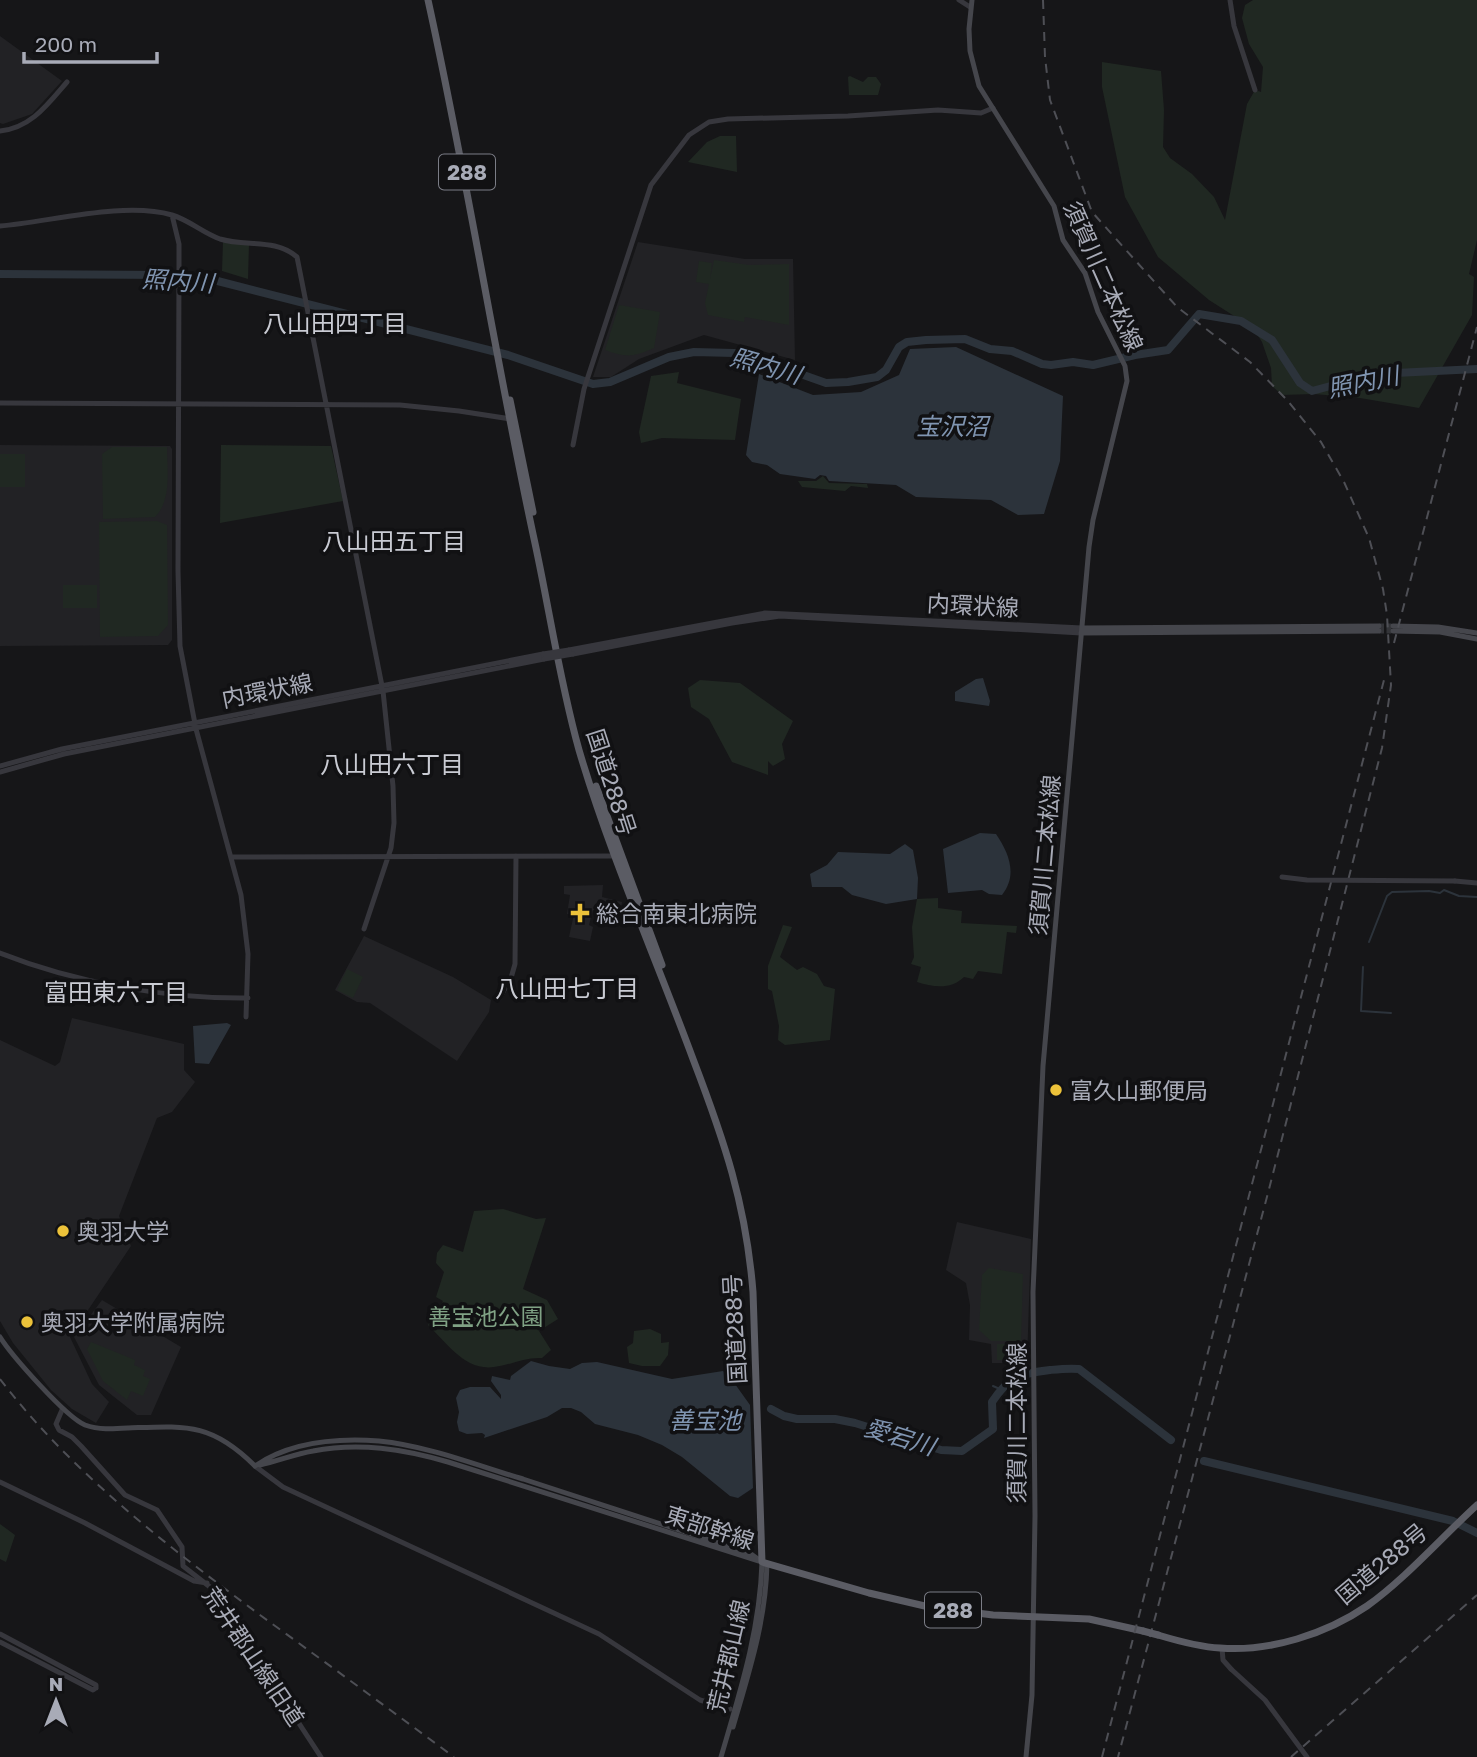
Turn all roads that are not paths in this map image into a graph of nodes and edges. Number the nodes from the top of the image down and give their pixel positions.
1 (430, 0) edge
2 (959, 0) edge
3 (1230, 0) edge
4 (971, 4) edge
5 (67, 82) dead end
6 (1255, 90) dead end
7 (993, 108) junction
8 (0, 131) edge
9 (172, 215) junction
10 (0, 226) edge
11 (0, 403) edge
12 (179, 404) junction
13 (328, 405) junction
14 (511, 419) junction
15 (573, 445) dead end
16 (1379, 628) tunnel mouth
17 (1393, 628) tunnel mouth
18 (1082, 630) junction
19 (1477, 636) edge
20 (382, 689) junction
21 (194, 722) junction
22 (196, 729) junction
23 (0, 766) edge
24 (0, 772) edge
25 (389, 856) junction
26 (516, 856) junction
27 (619, 856) junction
28 (231, 857) junction
29 (1282, 877) dead end
30 (1477, 883) edge
31 (364, 929) dead end
32 (0, 953) edge
33 (248, 998) junction
34 (499, 999) dead end
35 (246, 1017) dead end
36 (0, 1337) edge
37 (62, 1410) junction
38 (255, 1466) junction
39 (0, 1482) edge
40 (1477, 1505) edge
41 (765, 1562) junction
42 (206, 1583) junction
43 (1032, 1616) junction
44 (0, 1634) edge
45 (0, 1642) edge
46 (1222, 1648) junction
47 (730, 1709) dead end
48 (321, 1757) edge
49 (723, 1757) edge
50 (1026, 1757) edge
51 (1307, 1757) edge

1 - 14 highway, 国道288号 / 288
2 - 4 street
3 - 6 street
4 - 7 main road, 須賀川二本松線
5 - 8 street
7 - 15 street
7 - 18 main road, 須賀川二本松線
9 - 10 street
9 - 12 street
9 - 13 street
11 - 12 street
12 - 13 street
12 - 21 street
13 - 14 street
13 - 20 street
14 - 27 highway, 国道288号 / 288
16 - 18 main road, 内環状線
17 - 19 main road
18 - 20 street, 内環状線, bridge
18 - 43 main road, 須賀川二本松線
20 - 21 street, 内環状線
20 - 22 street
20 - 25 street
21 - 22 street
21 - 23 street, 内環状線
22 - 24 street
22 - 28 street
25 - 26 street
25 - 28 street
25 - 31 street
26 - 27 street
26 - 34 street
27 - 41 highway, 国道288号 / 288
28 - 33 street
29 - 30 street, bridge
32 - 33 street
33 - 35 street
36 - 37 main road
37 - 38 main road
37 - 42 street, 荒井郡山線旧道
38 - 41 main road, 東部幹線
38 - 47 street
39 - 42 street
40 - 46 highway, 国道288号 / 288
41 - 43 highway, 国道288号 / 288
41 - 49 main road, 荒井郡山線
42 - 48 street, 荒井郡山線旧道
43 - 46 highway, 国道288号 / 288, bridge
43 - 50 main road, 須賀川二本松線
44 - 45 street
46 - 51 street, bridge

